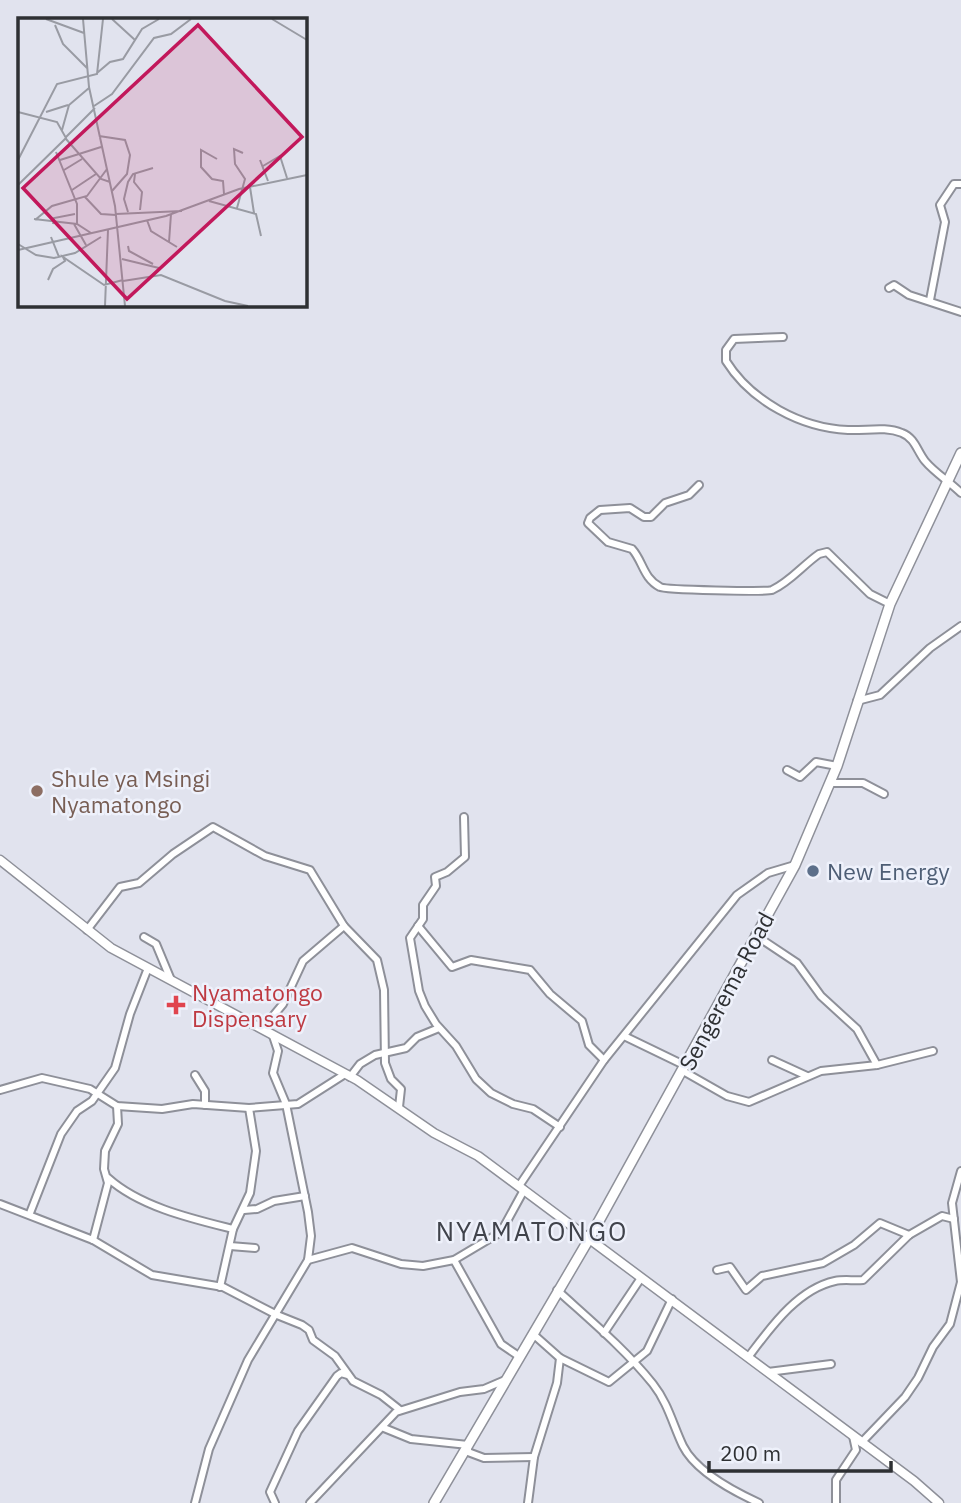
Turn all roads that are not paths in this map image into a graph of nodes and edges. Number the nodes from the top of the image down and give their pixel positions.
1 (961, 184) edge
2 (889, 288) dead end
3 (930, 300) junction
4 (961, 312) edge
5 (783, 337) dead end
6 (961, 453) edge
7 (948, 479) junction
8 (699, 485) dead end
9 (961, 493) edge
10 (890, 604) junction
11 (961, 626) edge
12 (857, 701) junction
13 (836, 766) junction
14 (787, 770) dead end
15 (830, 783) junction
16 (884, 794) dead end
17 (464, 817) dead end
18 (0, 860) edge
19 (795, 865) junction
20 (344, 926) junction
21 (418, 926) junction
22 (87, 932) junction
23 (755, 935) junction
24 (144, 937) dead end
25 (148, 968) junction
26 (173, 983) junction
27 (263, 1028) junction
28 (439, 1028) junction
29 (273, 1035) junction
30 (624, 1036) junction
31 (933, 1051) dead end
32 (384, 1052) junction
33 (604, 1060) junction
34 (772, 1060) dead end
35 (877, 1065) junction
36 (685, 1068) junction
37 (348, 1075) junction
38 (195, 1076) dead end
39 (807, 1076) junction
40 (0, 1090) edge
41 (97, 1093) junction
42 (286, 1104) junction
43 (205, 1105) junction
44 (117, 1106) junction
45 (399, 1107) junction
46 (249, 1108) junction
47 (560, 1127) junction
48 (961, 1171) edge
49 (108, 1178) junction
50 (522, 1188) junction
51 (305, 1196) junction
52 (0, 1204) edge
53 (244, 1210) junction
54 (30, 1213) junction
55 (954, 1219) junction
56 (233, 1229) junction
57 (909, 1235) junction
58 (589, 1239) junction
59 (93, 1240) junction
60 (230, 1246) junction
61 (255, 1248) dead end
62 (308, 1260) junction
63 (454, 1260) junction
64 (717, 1270) dead end
65 (641, 1278) junction
66 (961, 1282) edge
67 (220, 1287) junction
68 (558, 1290) junction
69 (672, 1299) junction
70 (276, 1315) junction
71 (533, 1334) junction
72 (604, 1334) junction
73 (750, 1356) junction
74 (520, 1357) junction
75 (560, 1358) junction
76 (635, 1363) junction
77 (831, 1364) dead end
78 (768, 1372) junction
79 (350, 1376) junction
80 (505, 1380) junction
81 (400, 1410) junction
82 (384, 1428) junction
83 (853, 1436) junction
84 (861, 1443) junction
85 (468, 1445) junction
86 (534, 1457) junction
87 (195, 1503) edge
88 (275, 1503) edge
89 (310, 1503) edge
90 (434, 1503) edge
91 (528, 1503) edge
92 (760, 1503) edge
93 (836, 1503) edge
94 (939, 1503) edge

1 - 3 street
2 - 3 street
3 - 4 street
5 - 7 street
6 - 7 main road, Sengerema Road
7 - 9 street
7 - 10 main road, Sengerema Road
8 - 10 street
10 - 12 main road, Sengerema Road
11 - 12 street
12 - 13 main road, Sengerema Road
13 - 14 street
13 - 15 main road, Sengerema Road
15 - 16 street
15 - 19 main road, Sengerema Road
17 - 21 street
18 - 22 street
19 - 23 main road, Sengerema Road
19 - 30 street
20 - 22 street
20 - 27 street
20 - 32 street
21 - 28 street
21 - 33 street
22 - 25 street
23 - 35 street
23 - 36 main road, Sengerema Road
24 - 26 street
25 - 26 street
25 - 41 street
26 - 27 street
27 - 29 street
28 - 32 street
28 - 47 street
29 - 37 street
29 - 42 street
30 - 33 street
30 - 36 street
31 - 35 street
32 - 37 street
32 - 45 street
33 - 47 street
34 - 39 street
35 - 39 street
36 - 39 street
36 - 58 main road, Sengerema Road
37 - 42 street
37 - 45 street
38 - 43 street
40 - 41 street
41 - 44 street
41 - 54 street
42 - 46 street
42 - 51 street
43 - 44 street
43 - 46 street
44 - 49 street
45 - 50 street
46 - 53 street
47 - 50 street
48 - 55 street
49 - 56 street
49 - 59 street
50 - 58 street
50 - 63 street
51 - 53 street
51 - 62 street
52 - 54 street
53 - 56 street
54 - 59 street
55 - 57 street
55 - 66 street
56 - 60 street
57 - 64 street
57 - 73 street
58 - 65 street
58 - 68 main road, Sengerema Road
59 - 67 street
60 - 61 street
60 - 67 street
62 - 63 street
62 - 70 street
63 - 74 street
65 - 69 street
65 - 72 street
66 - 84 street
67 - 70 street
68 - 71 main road, Sengerema Road
68 - 72 street
69 - 73 street
69 - 76 street
70 - 79 street
70 - 87 street
71 - 74 main road, Sengerema Road
71 - 75 street
72 - 76 street
73 - 78 street
74 - 80 main road, Sengerema Road
75 - 76 street
75 - 86 street
76 - 92 street
77 - 78 street
78 - 83 street
79 - 81 street
79 - 88 street
80 - 81 street
80 - 85 main road, Sengerema Road
81 - 82 street
82 - 85 street
82 - 89 street
83 - 84 street
83 - 93 street
84 - 94 street
85 - 86 street
85 - 90 main road, Sengerema Road
86 - 91 street

